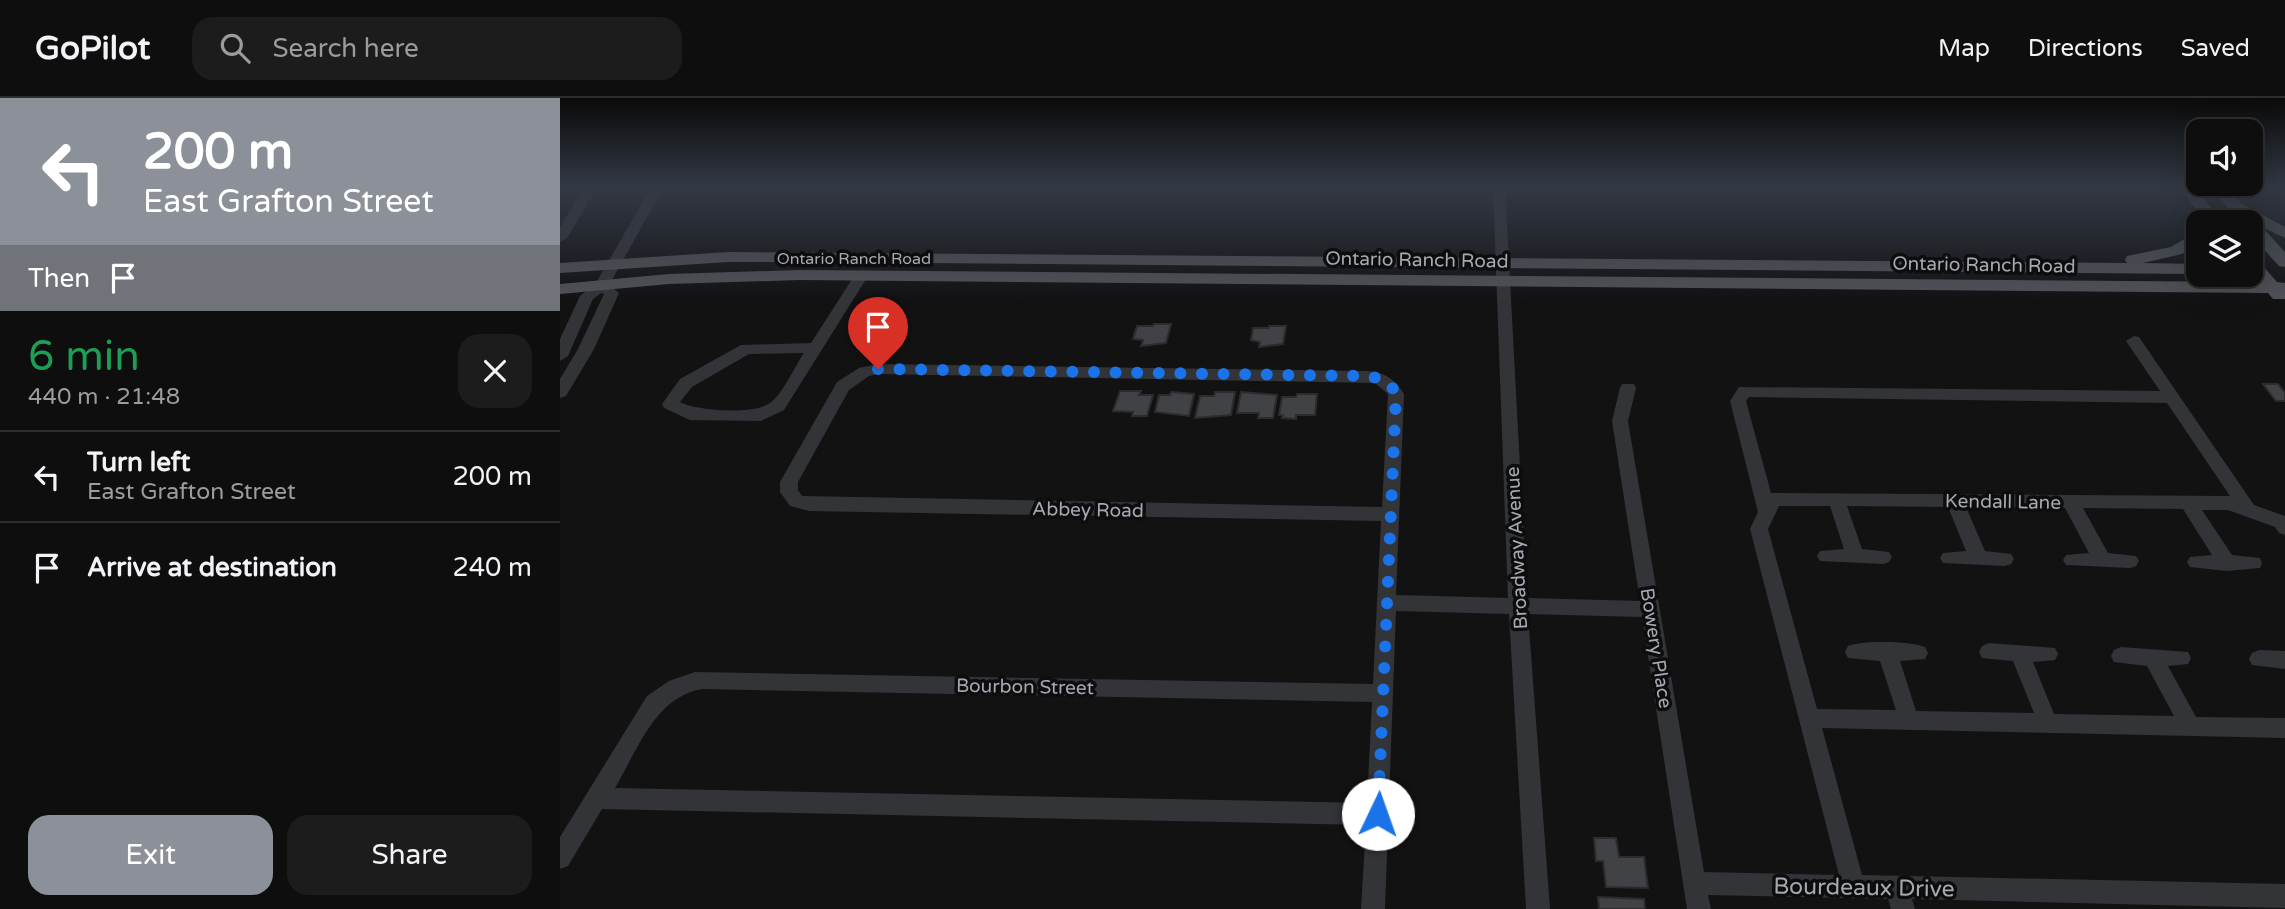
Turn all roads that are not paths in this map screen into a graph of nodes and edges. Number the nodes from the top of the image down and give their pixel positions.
1 (636, 225) edge
2 (1501, 225) edge
3 (2269, 225) edge
4 (2285, 233) edge
5 (2263, 237) edge
6 (2186, 246) edge
7 (816, 257) junction
8 (2285, 262) edge
9 (613, 264) junction
10 (2263, 267) edge
11 (560, 268) edge
12 (2285, 268) edge
13 (2186, 269) edge
14 (2075, 270) junction
15 (1503, 273) junction
16 (861, 276) junction
17 (2263, 276) edge
18 (560, 279) edge
19 (601, 286) junction
20 (2279, 288) edge
21 (560, 289) edge
22 (2285, 302) edge
23 (2134, 341) dead end
24 (816, 348) junction
25 (560, 356) edge
26 (1628, 388) dead end
27 (560, 393) edge
28 (2172, 397) junction
29 (1836, 499) junction
30 (1954, 500) junction
31 (2070, 502) junction
32 (2188, 503) junction
33 (2247, 508) junction
34 (1767, 512) junction
35 (1392, 514) junction
36 (2285, 527) edge
37 (1826, 556) dead end
38 (1855, 556) junction
39 (1883, 557) dead end
40 (1949, 558) dead end
41 (1979, 559) junction
42 (2005, 559) dead end
43 (2072, 560) dead end
44 (2102, 560) junction
45 (2130, 561) dead end
46 (2196, 562) dead end
47 (2227, 563) junction
48 (2253, 564) dead end
49 (1387, 603) junction
50 (1518, 606) junction
51 (1651, 609) junction
52 (1855, 652) dead end
53 (1887, 652) junction
54 (1989, 652) dead end
55 (1917, 653) dead end
56 (2019, 653) junction
57 (2048, 654) dead end
58 (2121, 656) dead end
59 (2153, 657) junction
60 (2181, 658) dead end
61 (2259, 659) dead end
62 (2285, 660) edge
63 (1383, 693) junction
64 (1810, 718) junction
65 (1909, 720) junction
66 (2048, 723) junction
67 (2190, 726) junction
68 (2285, 728) edge
69 (597, 797) junction
70 (1378, 814) junction
71 (560, 858) edge
72 (1695, 883) junction
73 (1854, 887) junction
74 (2285, 896) edge
75 (1900, 898) edge
76 (2137, 901) edge
77 (2262, 902) edge
78 (1373, 909) edge
79 (1538, 909) edge
80 (1699, 909) edge

1 - 9 street
2 - 15 street, Broadway Avenue
3 - 4 main road
5 - 8 main road
6 - 14 main road
7 - 9 main road, Ontario Ranch Road
7 - 15 main road, Ontario Ranch Road
7 - 19 main road
9 - 11 main road, Ontario Ranch Road
9 - 18 main road
9 - 19 street
10 - 12 main road
13 - 14 main road, Ontario Ranch Road
14 - 15 main road, Ontario Ranch Road
15 - 16 main road, Ontario Ranch Road
15 - 20 main road, Ontario Ranch Road
15 - 50 street, Broadway Avenue
16 - 19 main road, Ontario Ranch Road
16 - 24 street
17 - 20 main road
19 - 21 main road, Ontario Ranch Road
19 - 25 street
19 - 27 street
20 - 22 main road
23 - 28 street
24 - 24 street
26 - 51 street, Bowery Place
28 - 33 street
28 - 34 street
29 - 30 street, Kendall Lane
29 - 34 street, Kendall Lane
29 - 38 street
30 - 31 street, Kendall Lane
30 - 41 street
31 - 32 street, Kendall Lane
31 - 44 street
32 - 33 street, Kendall Lane
32 - 47 street
33 - 36 street, Kendall Lane
34 - 64 street
35 - 35 street, Abbey Road
35 - 49 street
37 - 38 street
38 - 39 street
40 - 41 street
41 - 42 street
43 - 44 street
44 - 45 street
46 - 47 street
47 - 48 street
49 - 50 street
49 - 63 street
50 - 51 street
50 - 79 street, Broadway Avenue
51 - 72 street, Bowery Place
52 - 53 street
53 - 55 street
53 - 65 street
54 - 56 street
56 - 57 street
56 - 66 street
58 - 59 street
59 - 60 street
59 - 67 street
61 - 62 street
63 - 69 street, Bourbon Street
63 - 70 street
64 - 65 street
64 - 73 street
65 - 66 street
66 - 67 street
67 - 68 street
69 - 70 street
69 - 71 street
70 - 78 street
72 - 73 street, Bourdeaux Drive
72 - 80 street, Bowery Place
73 - 75 street, Bourdeaux Drive
74 - 77 street, Bourdeaux Drive
75 - 76 street, Bourdeaux Drive
76 - 77 street, Bourdeaux Drive

